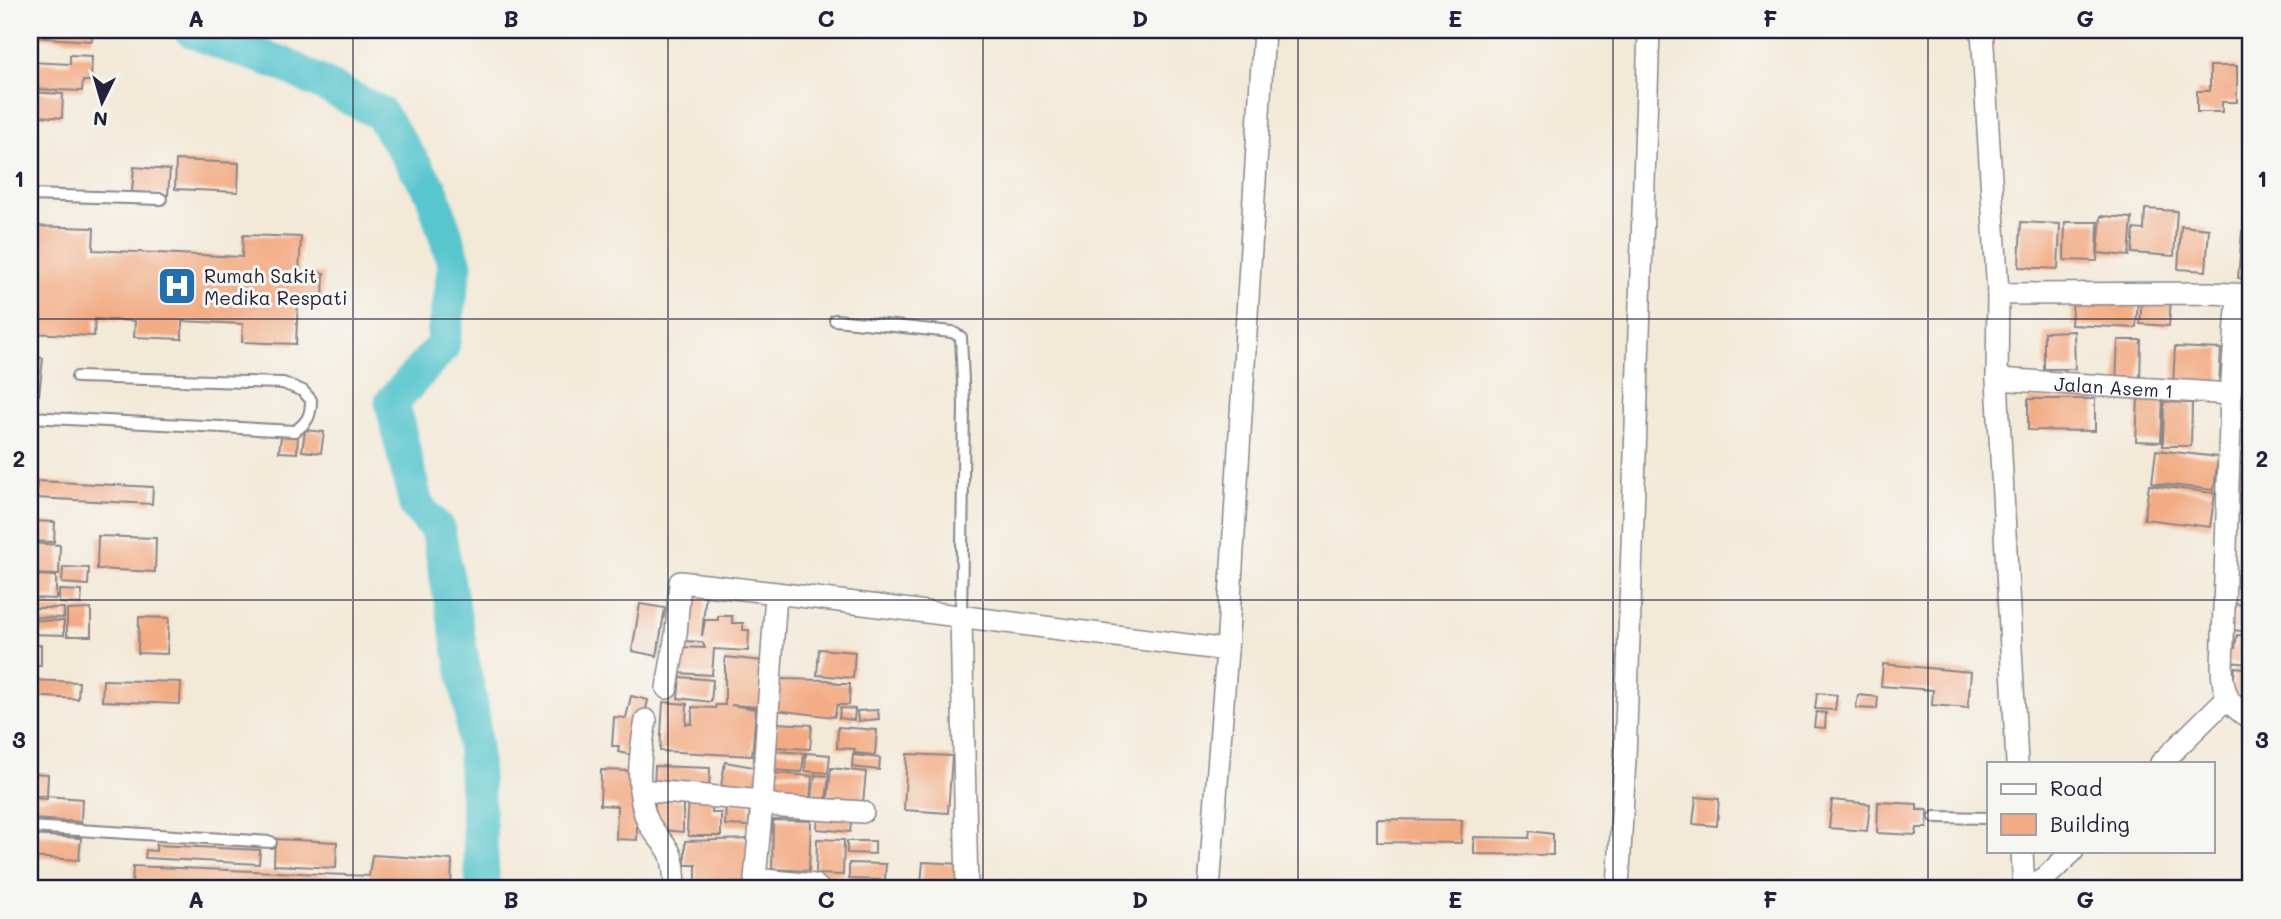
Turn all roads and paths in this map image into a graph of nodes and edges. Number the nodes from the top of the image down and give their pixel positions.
1 (1264, 30) edge
2 (1649, 30) edge
3 (1982, 30) edge
4 (30, 195) edge
5 (161, 199) dead end
6 (1998, 294) junction
7 (2244, 295) edge
8 (835, 320) dead end
9 (77, 377) dead end
10 (1997, 379) junction
11 (2231, 394) junction
12 (30, 417) edge
13 (776, 593) junction
14 (961, 618) junction
15 (1227, 650) junction
16 (667, 688) dead end
17 (2227, 698) junction
18 (2251, 719) edge
19 (646, 720) dead end
20 (2017, 762) edge
21 (2162, 762) edge
22 (640, 790) junction
23 (762, 803) junction
24 (863, 812) dead end
25 (1935, 817) dead end
26 (1987, 818) edge
27 (30, 828) edge
28 (271, 842) dead end
29 (2022, 852) edge
30 (2072, 852) edge
31 (30, 884) edge
32 (754, 884) edge
33 (34, 889) edge
34 (675, 889) edge
35 (819, 889) edge
36 (967, 889) edge
37 (1209, 889) edge
38 (1618, 889) edge
39 (2024, 889) edge

1 - 15 street
2 - 38 street
3 - 6 street
4 - 5 lane
6 - 7 street
6 - 10 street
7 - 11 street
8 - 14 lane
9 - 12 lane
10 - 11 street, Jalan Asem 1
10 - 20 street
11 - 17 street
13 - 14 street
13 - 16 street
13 - 23 street
14 - 15 street
14 - 36 street
15 - 37 street
17 - 18 street
17 - 21 street
19 - 22 street
22 - 23 street
22 - 34 street
23 - 24 street
23 - 32 street
25 - 26 lane
27 - 28 lane
29 - 39 street
30 - 39 street
31 - 33 lane
32 - 35 street

